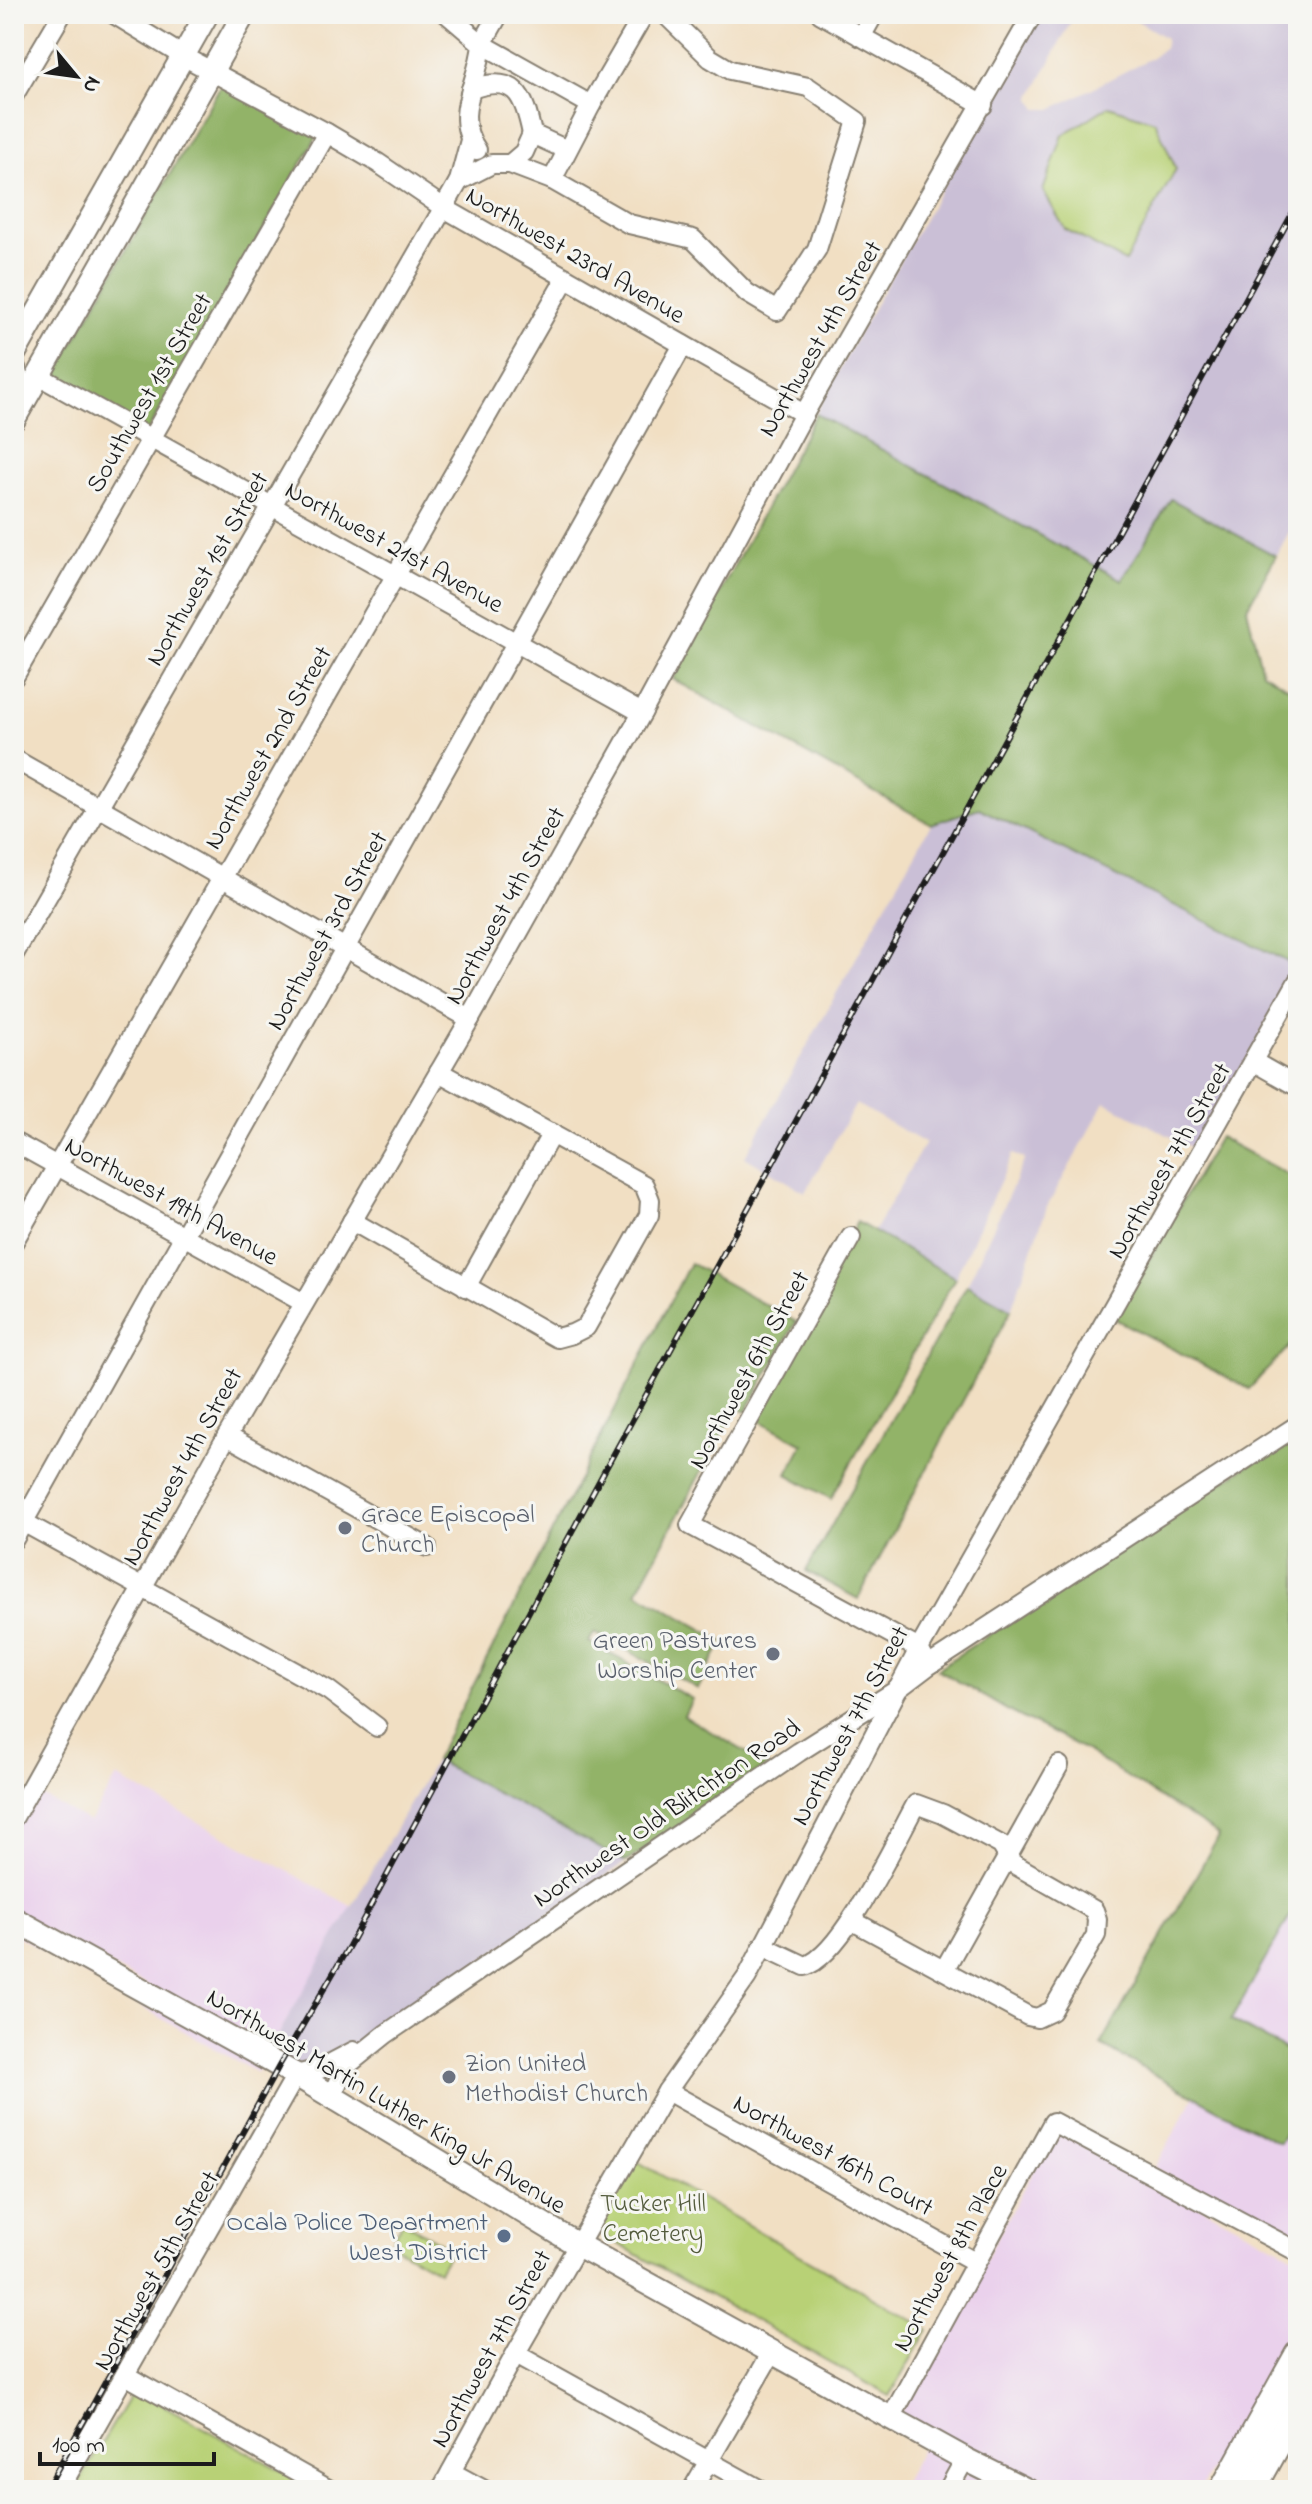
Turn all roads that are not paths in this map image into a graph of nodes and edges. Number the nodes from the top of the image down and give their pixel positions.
1 (62, 14) edge
2 (114, 14) edge
3 (207, 14) edge
4 (244, 14) edge
5 (447, 14) edge
6 (499, 14) edge
7 (644, 14) edge
8 (665, 14) edge
9 (821, 14) edge
10 (874, 14) edge
11 (1033, 14) edge
12 (861, 37) junction
13 (482, 44) junction
14 (183, 56) junction
15 (212, 71) junction
16 (471, 89) junction
17 (14, 95) edge
18 (591, 105) junction
19 (983, 105) junction
20 (327, 133) junction
21 (532, 134) junction
22 (470, 140) junction
23 (567, 150) junction
24 (501, 164) junction
25 (552, 180) junction
26 (459, 181) junction
27 (444, 208) junction
28 (83, 232) junction
29 (566, 278) junction
30 (683, 345) junction
31 (14, 354) edge
32 (14, 368) edge
33 (39, 376) junction
34 (14, 403) edge
35 (804, 414) junction
36 (14, 419) edge
37 (151, 439) junction
38 (271, 507) junction
39 (395, 576) junction
40 (516, 643) junction
41 (14, 677) edge
42 (642, 713) junction
43 (14, 759) edge
44 (98, 807) junction
45 (222, 878) junction
46 (345, 948) junction
47 (14, 954) edge
48 (1298, 981) edge
49 (470, 1019) junction
50 (1254, 1062) junction
51 (439, 1072) junction
52 (1298, 1087) edge
53 (552, 1133) junction
54 (14, 1142) edge
55 (57, 1166) junction
56 (352, 1221) junction
57 (183, 1237) junction
58 (851, 1237) dead end
59 (14, 1241) edge
60 (466, 1287) junction
61 (304, 1303) junction
62 (1298, 1425) edge
63 (227, 1436) junction
64 (19, 1519) edge
65 (14, 1539) edge
66 (427, 1547) dead end
67 (142, 1589) junction
68 (919, 1649) junction
69 (928, 1666) junction
70 (895, 1691) junction
71 (377, 1727) dead end
72 (1059, 1765) dead end
73 (14, 1817) edge
74 (1006, 1856) junction
75 (14, 1919) edge
76 (851, 1920) junction
77 (763, 1946) junction
78 (944, 1970) junction
79 (386, 2034) junction
80 (296, 2075) junction
81 (667, 2091) junction
82 (331, 2097) junction
83 (578, 2245) junction
84 (1298, 2252) edge
85 (975, 2262) junction
86 (772, 2352) junction
87 (516, 2354) junction
88 (1298, 2355) edge
89 (125, 2375) junction
90 (1298, 2407) edge
91 (891, 2418) junction
92 (965, 2459) junction
93 (708, 2461) junction
94 (451, 2472) junction
95 (59, 2490) edge
96 (330, 2490) edge
97 (441, 2490) edge
98 (484, 2490) edge
99 (692, 2490) edge
100 (761, 2490) edge
101 (948, 2490) edge
102 (1027, 2490) edge
103 (1223, 2490) edge
104 (1252, 2490) edge

1 - 17 street
2 - 14 street, Northwest 23rd Avenue
3 - 14 main road
4 - 15 main road
5 - 13 street
6 - 13 street
7 - 18 street
8 - 25 street
9 - 12 street
10 - 12 street
11 - 19 street, Northwest 4th Street
12 - 19 street
13 - 16 street
13 - 18 street
14 - 15 street, Northwest 23rd Avenue
14 - 28 main road
15 - 20 street, Northwest 23rd Avenue
15 - 33 main road
16 - 21 street
16 - 22 street
18 - 23 street
19 - 35 street, Northwest 4th Street
20 - 27 street, Northwest 23rd Avenue
20 - 37 street, Southwest 1st Street
21 - 23 street
21 - 24 street
22 - 24 street
22 - 26 street, Northwest 1st Street
23 - 25 street
24 - 25 street
24 - 26 street
26 - 27 street, Northwest 1st Street
27 - 29 street, Northwest 23rd Avenue
27 - 38 street, Northwest 1st Street
28 - 31 main road
28 - 33 main road
29 - 30 street, Northwest 23rd Avenue
29 - 39 street, Northwest 2nd Street
30 - 35 street, Northwest 23rd Avenue
30 - 40 street, Northwest 3rd Street
32 - 34 main road
33 - 36 main road
33 - 37 street, Northwest 21st Avenue
35 - 42 street, Northwest 4th Street
37 - 38 street, Northwest 21st Avenue
37 - 41 street, Southwest 1st Street
38 - 39 street, Northwest 21st Avenue
38 - 44 street, Northwest 1st Street
39 - 40 street, Northwest 21st Avenue
39 - 45 street, Northwest 2nd Street
40 - 42 street, Northwest 21st Avenue
40 - 46 street, Northwest 3rd Street
42 - 49 street, Northwest 4th Street
43 - 44 street
44 - 45 street
44 - 47 street, Northwest 1st Street
45 - 46 street
45 - 55 street, Northwest 2nd Street
46 - 49 street
46 - 57 street, Northwest 3rd Street
48 - 50 street, Northwest 7th Street
49 - 51 street, Northwest 4th Street
50 - 52 street
50 - 68 street, Northwest 7th Street
51 - 53 street
51 - 56 street, Northwest 4th Street
53 - 60 street
53 - 60 street
54 - 55 street, Northwest 19th Avenue
55 - 57 street, Northwest 19th Avenue
55 - 59 street, Northwest 2nd Street
56 - 60 street
56 - 61 street, Northwest 4th Street
57 - 61 street, Northwest 19th Avenue
57 - 64 street, Northwest 3rd Street
58 - 68 street, Northwest 6th Street
61 - 63 street, Northwest 4th Street
62 - 69 street, Northwest Old Blitchton Road
63 - 66 street
63 - 67 street, Northwest 4th Street
64 - 65 street, Northwest 3rd Street
64 - 67 street
67 - 71 street
67 - 73 street, Northwest 4th Street
68 - 69 street
68 - 70 street, Northwest 7th Street
69 - 70 street, Northwest Old Blitchton Road
70 - 77 street, Northwest 7th Street
70 - 79 street, Northwest Old Blitchton Road
72 - 74 street
74 - 76 street
74 - 78 street
74 - 78 street
75 - 80 main road, Northwest Martin Luther King Jr Avenue
76 - 77 street
76 - 78 street
77 - 81 street, Northwest 7th Street
79 - 80 street, Northwest Old Blitchton Road
79 - 82 street, Northwest Old Blitchton Road
80 - 82 main road, Northwest Martin Luther King Jr Avenue
80 - 89 street, Northwest 5th Street
81 - 83 street, Northwest 7th Street
81 - 85 street, Northwest 16th Court
82 - 83 main road, Northwest Martin Luther King Jr Avenue
83 - 86 main road, Northwest Martin Luther King Jr Avenue
83 - 87 street, Northwest 7th Street
84 - 85 street, Northwest 8th Place
85 - 91 street, Northwest 8th Place
86 - 91 main road, Northwest Martin Luther King Jr Avenue
86 - 93 street
87 - 93 street
87 - 94 street, Northwest 7th Street
88 - 103 highway
89 - 95 street, Northwest 5th Street
89 - 96 street
90 - 104 highway
91 - 92 main road, Northwest Martin Luther King Jr Avenue
92 - 101 street
92 - 102 main road, Northwest Martin Luther King Jr Avenue
93 - 99 street
93 - 100 street
94 - 97 street, Northwest 7th Street
94 - 98 street

